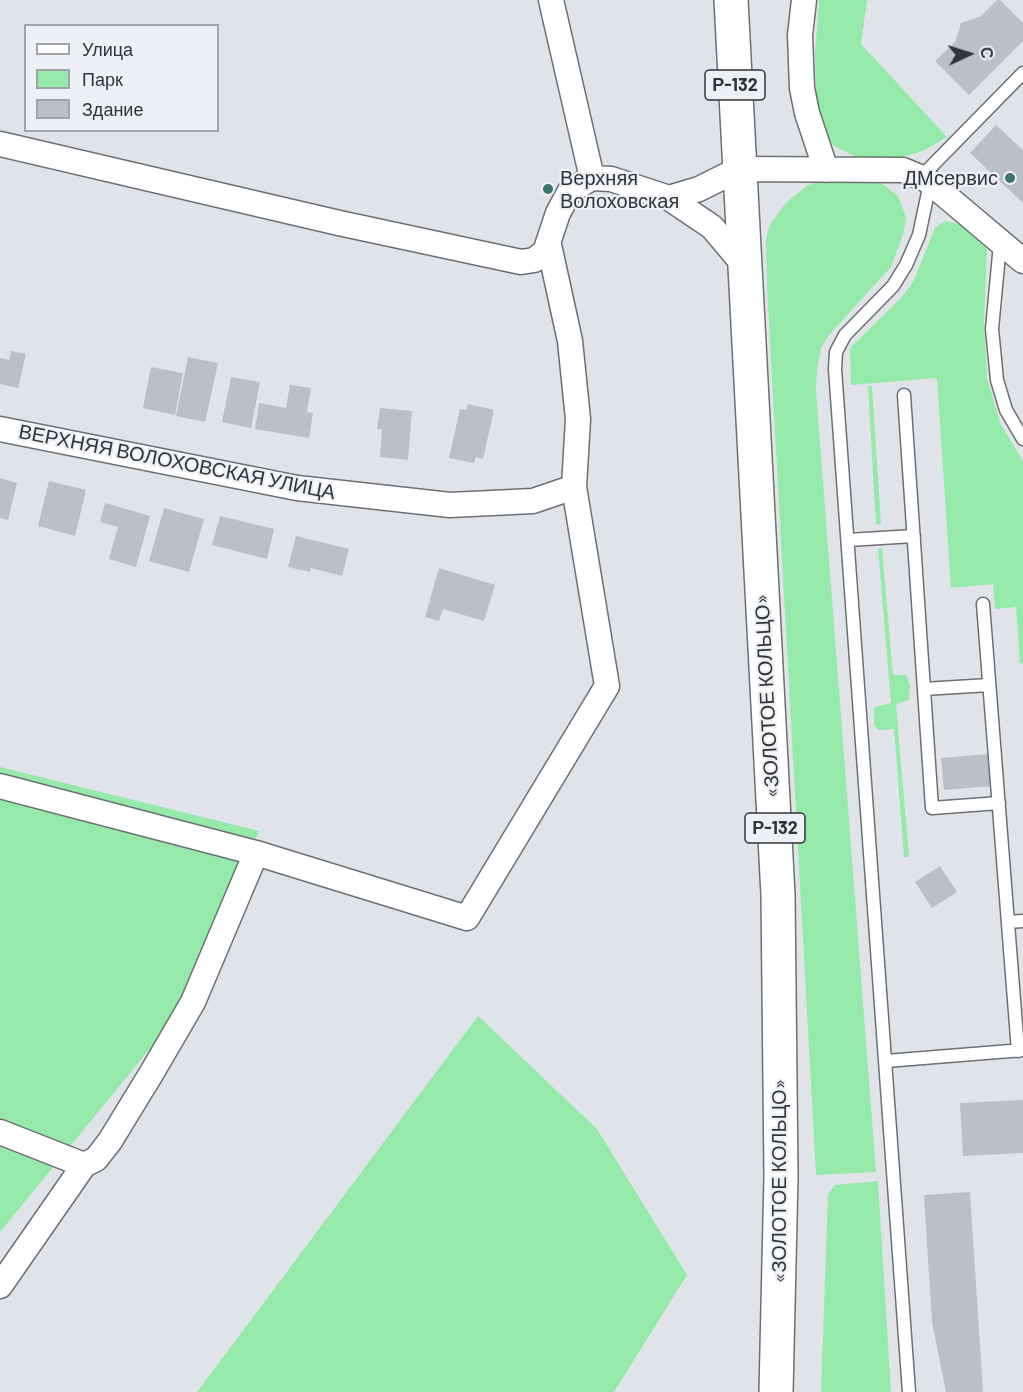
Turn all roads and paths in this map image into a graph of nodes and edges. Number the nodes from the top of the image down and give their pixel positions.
1 (552, 0) edge
2 (730, 0) edge
3 (804, 0) edge
4 (1023, 74) edge
5 (0, 144) edge
6 (739, 169) junction
7 (826, 170) junction
8 (592, 177) junction
9 (926, 180) junction
10 (669, 198) junction
11 (549, 244) junction
12 (1000, 244) junction
13 (1023, 261) edge
14 (744, 265) junction
15 (904, 395) dead end
16 (0, 429) edge
17 (1023, 439) edge
18 (574, 487) junction
19 (914, 536) junction
20 (848, 540) junction
21 (983, 604) dead end
22 (989, 685) junction
23 (924, 689) junction
24 (0, 786) edge
25 (999, 803) junction
26 (256, 853) junction
27 (1023, 921) edge
28 (1008, 922) junction
29 (1021, 1050) edge
30 (886, 1061) junction
31 (0, 1132) edge
32 (84, 1166) junction
33 (0, 1286) edge
34 (776, 1392) edge
35 (909, 1392) edge

1 - 8 street
2 - 6 main road, «ЗОЛОТОЕ КОЛЬЦО» / Р-132
3 - 7 street
4 - 9 lane
5 - 11 street
6 - 7 street
6 - 10 street
6 - 14 main road, «ЗОЛОТОЕ КОЛЬЦО» / Р-132
7 - 9 street
8 - 10 street
8 - 11 street
9 - 12 street
9 - 20 lane
10 - 14 street
11 - 18 street
12 - 13 street
12 - 17 lane
14 - 34 main road, «ЗОЛОТОЕ КОЛЬЦО» / Р-132
15 - 19 lane
16 - 18 street, ВЕРХНЯЯ ВОЛОХОВСКАЯ УЛИЦА
18 - 26 street
19 - 20 lane
19 - 23 lane
20 - 30 lane
21 - 22 lane
22 - 23 lane
22 - 25 lane
23 - 25 lane
24 - 26 street
25 - 28 lane
26 - 32 street
27 - 28 lane
28 - 29 lane
29 - 30 lane
30 - 35 lane
31 - 32 street
32 - 33 street

